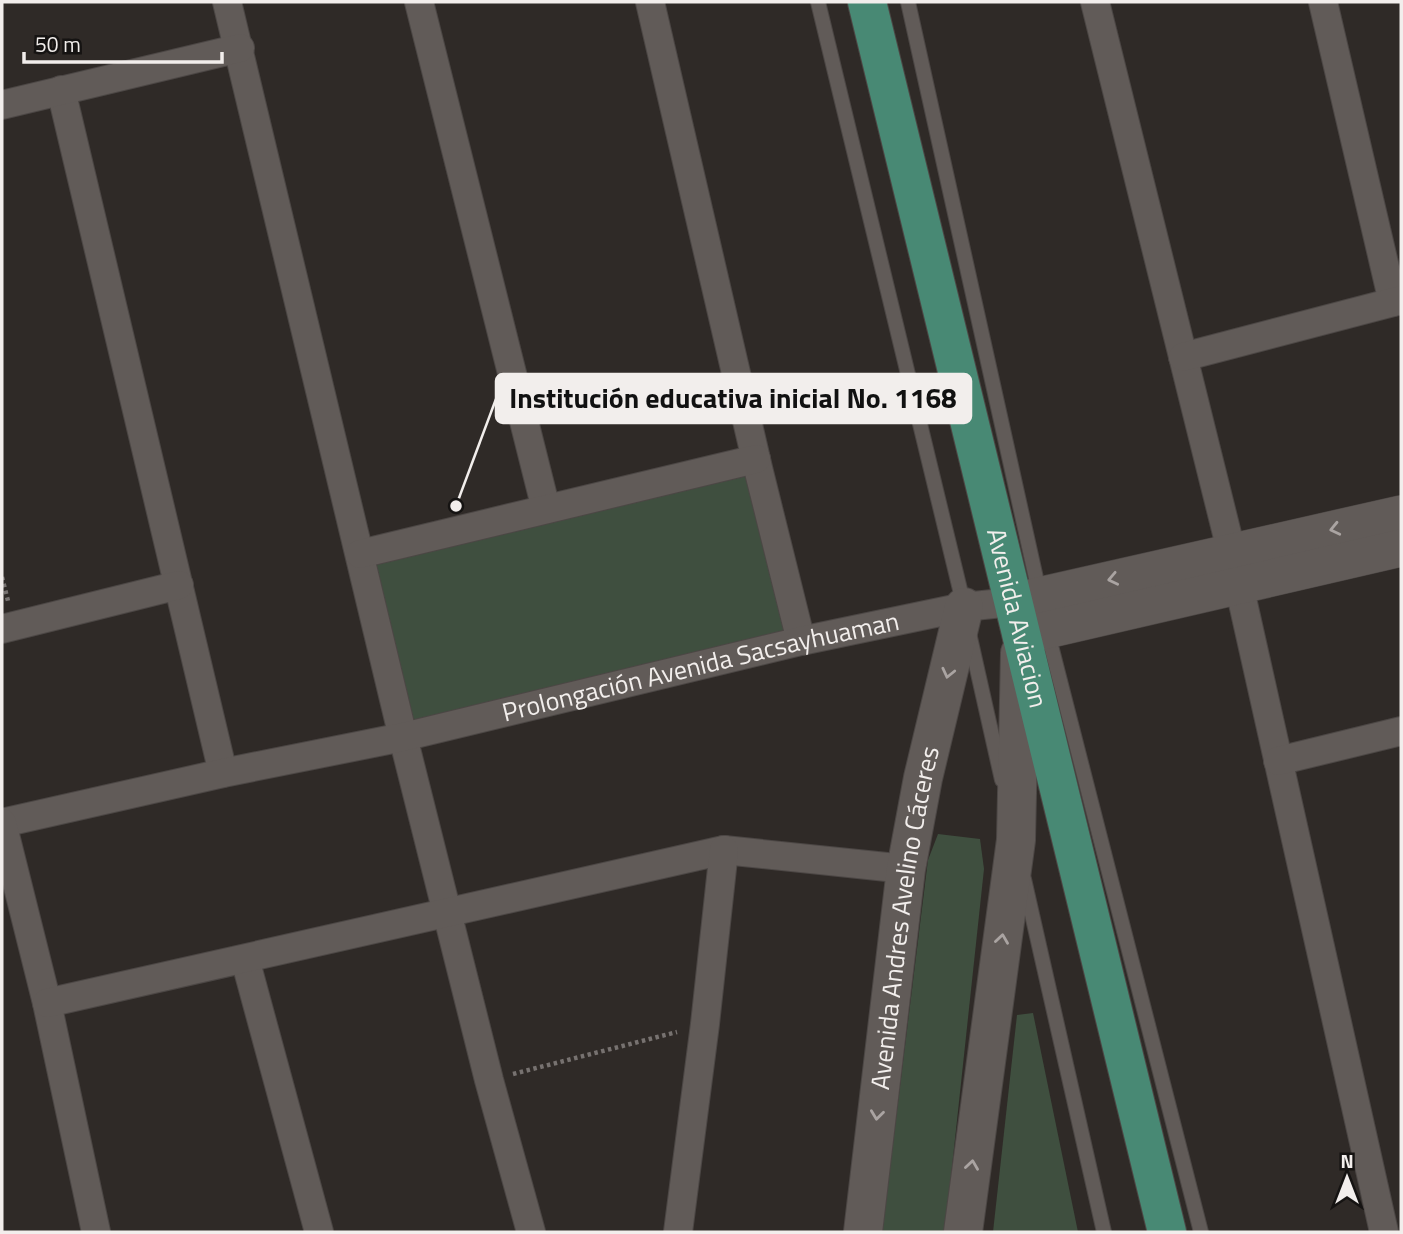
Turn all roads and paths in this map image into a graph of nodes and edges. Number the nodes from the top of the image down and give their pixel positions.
1 (227, 2) edge
2 (419, 2) edge
3 (650, 2) edge
4 (818, 2) edge
5 (867, 2) edge
6 (908, 2) edge
7 (1095, 2) edge
8 (1323, 2) edge
9 (240, 48) junction
10 (61, 90) junction
11 (2, 105) edge
12 (1397, 301) edge
13 (1183, 357) junction
14 (756, 459) junction
15 (546, 509) junction
16 (1401, 514) edge
17 (1401, 548) edge
18 (360, 554) junction
19 (1235, 570) junction
20 (179, 585) junction
21 (964, 607) junction
22 (1034, 615) junction
23 (2, 629) edge
24 (800, 640) junction
25 (1401, 731) edge
26 (403, 737) junction
27 (1278, 761) junction
28 (223, 773) junction
29 (2, 823) edge
30 (1016, 840) junction
31 (724, 850) junction
32 (906, 869) junction
33 (448, 914) junction
34 (245, 959) junction
35 (47, 1003) junction
36 (705, 1024) junction
37 (489, 1080) junction
38 (96, 1232) edge
39 (319, 1232) edge
40 (531, 1232) edge
41 (678, 1232) edge
42 (863, 1232) edge
43 (963, 1232) edge
44 (1104, 1232) edge
45 (1167, 1232) edge
46 (1201, 1232) edge
47 (1384, 1232) edge

1 - 9 street
2 - 15 street
3 - 14 street
4 - 21 lane
5 - 22 main road, Avenida Aviacion
6 - 22 lane
7 - 13 street
8 - 12 street
9 - 10 street
9 - 18 street
10 - 11 street
10 - 20 street
12 - 13 street
13 - 19 street
14 - 15 street
14 - 24 street
15 - 18 street
16 -> 19 street, Prolongación Avenida Sacsayhuaman
17 - 19 street, Prolongación Avenida Sacsayhuaman
18 - 26 street
19 - 22 street, Prolongación Avenida Sacsayhuaman
19 - 27 street
20 - 23 street
20 - 28 street
21 - 22 street, Prolongación Avenida Sacsayhuaman
21 - 24 street, Prolongación Avenida Sacsayhuaman
21 - 30 lane
21 -> 32 main road, Avenida Andres Avelino Cáceres
22 - 30 main road
22 - 45 main road, Avenida Aviacion
22 - 46 lane
24 - 26 street, Prolongación Avenida Sacsayhuaman
25 - 27 street
26 - 28 street, Prolongación Avenida Sacsayhuaman
26 - 33 street
27 - 47 street
28 - 29 street, Prolongación Avenida Sacsayhuaman
29 - 35 street
43 -> 30 main road
30 - 44 lane
31 - 32 street
31 - 33 street
31 - 36 street
32 -> 42 main road, Avenida Andres Avelino Cáceres
33 - 34 street
33 - 37 street
34 - 35 street
34 - 39 street
35 - 38 street
36 - 37 path
36 - 41 street
37 - 40 street

